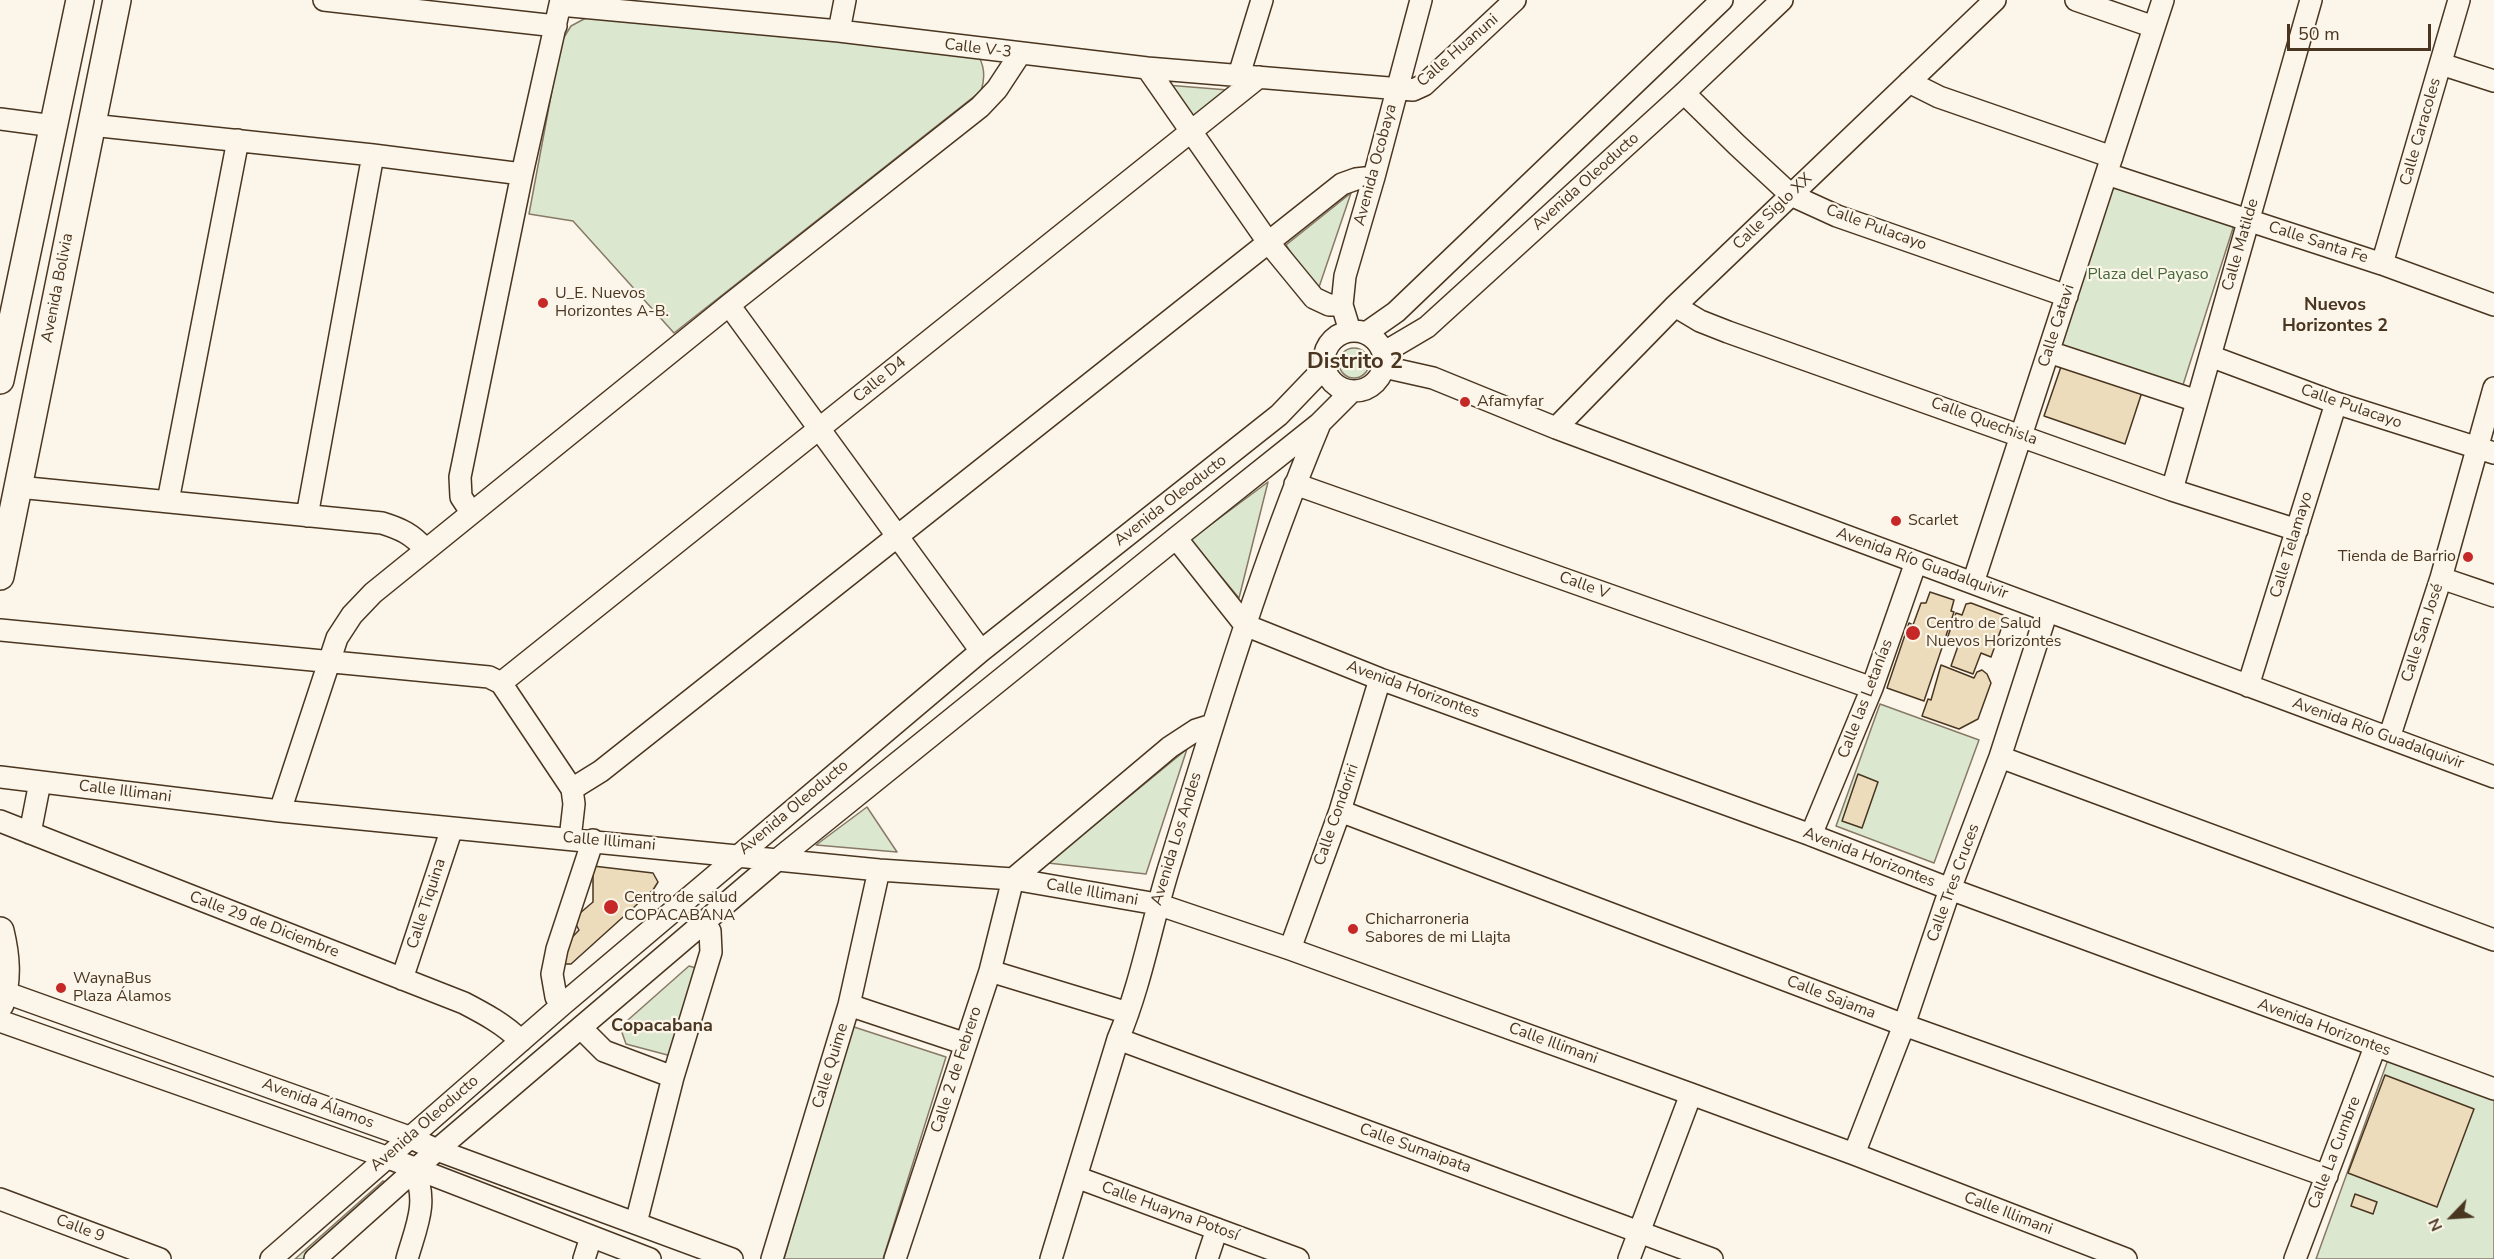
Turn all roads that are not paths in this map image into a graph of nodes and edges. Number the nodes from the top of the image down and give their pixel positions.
1 (80, 0) edge
2 (117, 0) edge
3 (324, 0) edge
4 (845, 0) edge
5 (1262, 0) edge
6 (1421, 0) edge
7 (1515, 0) edge
8 (1722, 0) edge
9 (1782, 0) edge
10 (1995, 0) edge
11 (2076, 0) edge
12 (2163, 0) edge
13 (2311, 0) edge
14 (2459, 0) edge
15 (561, 3) edge
16 (410, 4) edge
17 (688, 8) edge
18 (556, 27) junction
19 (2154, 27) junction
20 (839, 31) junction
21 (1020, 54) junction
22 (2440, 64) junction
23 (1147, 68) junction
24 (1249, 76) junction
25 (2494, 81) edge
26 (1909, 82) junction
27 (1397, 88) junction
28 (1684, 93) junction
29 (0, 119) edge
30 (91, 125) junction
31 (54, 126) junction
32 (1192, 132) junction
33 (238, 140) junction
34 (373, 155) junction
35 (2109, 166) junction
36 (522, 174) junction
37 (1374, 177) junction
38 (1791, 195) junction
39 (2248, 220) junction
40 (1268, 242) junction
41 (2382, 264) junction
42 (2067, 296) junction
43 (729, 305) junction
44 (1342, 305) junction
45 (2494, 305) edge
46 (1675, 306) junction
47 (1358, 332) junction
48 (3, 350) edge
49 (2049, 352) junction
50 (2210, 356) junction
51 (1383, 360) junction
52 (1325, 366) junction
53 (0, 380) edge
54 (2494, 388) edge
55 (1352, 391) junction
56 (2197, 401) junction
57 (2336, 403) junction
58 (1319, 424) junction
59 (1556, 428) junction
60 (819, 429) junction
61 (2021, 436) junction
62 (2485, 451) edge
63 (1295, 484) junction
64 (18, 487) junction
65 (2172, 490) junction
66 (168, 501) junction
67 (471, 512) junction
68 (307, 516) junction
69 (2297, 530) junction
70 (897, 537) junction
71 (1176, 537) junction
72 (425, 549) junction
73 (1916, 562) junction
74 (0, 576) edge
75 (2441, 578) junction
76 (1973, 583) junction
77 (2494, 596) edge
78 (2047, 611) junction
79 (1245, 625) junction
80 (0, 630) edge
81 (981, 651) junction
82 (328, 661) junction
83 (1380, 679) junction
84 (501, 683) junction
85 (2248, 686) junction
86 (1872, 688) junction
87 (1212, 725) junction
88 (2389, 738) junction
89 (2001, 757) junction
90 (0, 777) edge
91 (2494, 777) edge
92 (40, 782) junction
93 (572, 789) junction
94 (280, 811) junction
95 (1340, 811) junction
96 (0, 821) edge
97 (452, 828) junction
98 (30, 833) junction
99 (1811, 835) junction
100 (570, 839) junction
101 (592, 840) junction
102 (738, 855) junction
103 (777, 860) junction
104 (879, 870) junction
105 (1013, 879) junction
106 (1950, 889) junction
107 (1157, 904) junction
108 (705, 923) junction
109 (0, 931) edge
110 (2494, 940) edge
111 (1290, 949) junction
112 (990, 971) junction
113 (402, 979) junction
114 (2, 998) edge
115 (562, 1005) junction
116 (849, 1005) junction
117 (1128, 1013) junction
118 (0, 1021) edge
119 (1904, 1025) junction
120 (581, 1028) junction
121 (1118, 1039) junction
122 (520, 1041) junction
123 (966, 1044) junction
124 (2375, 1047) junction
125 (673, 1077) junction
126 (2494, 1089) edge
127 (1691, 1094) junction
128 (409, 1137) junction
129 (437, 1150) junction
130 (1854, 1154) junction
131 (386, 1157) junction
132 (414, 1170) junction
133 (2327, 1176) junction
134 (1076, 1177) junction
135 (0, 1199) edge
136 (636, 1223) junction
137 (1217, 1229) junction
138 (1640, 1232) junction
139 (591, 1237) junction
140 (160, 1259) edge
141 (271, 1259) edge
142 (315, 1259) edge
143 (407, 1259) edge
144 (584, 1259) edge
145 (650, 1259) edge
146 (732, 1259) edge
147 (772, 1259) edge
148 (895, 1259) edge
149 (1051, 1259) edge
150 (1207, 1259) edge
151 (1298, 1259) edge
152 (1629, 1259) edge
153 (1712, 1259) edge
154 (2126, 1259) edge
155 (2295, 1259) edge

1 - 31 main road
2 - 30 main road, Avenida Bolivia
3 - 16 street
4 - 20 street
5 - 24 street
6 - 27 street, Avenida Ocobaya
7 - 27 street, Calle Huanuni
8 - 47 street
9 - 28 street, Avenida Oleoducto
10 - 26 street, Calle Siglo XX
11 - 19 street
12 - 19 street, Calle Catavi
13 - 39 street, Calle Matilde
14 - 22 street, Calle Caracoles
15 - 17 street, Calle V-3
15 - 18 street
16 - 18 street
17 - 20 street, Calle V-3
18 - 36 street
19 - 35 street, Calle Catavi
20 - 21 street, Calle V-3
21 - 23 street, Calle V-3
21 - 43 street
22 - 25 street
22 - 41 street, Calle Caracoles
23 - 24 street, Calle V-3
23 - 32 street
24 - 27 street, Calle V-3
24 - 32 street, Calle D4
26 - 35 street, Calle Santa Fe
26 - 38 street, Calle Siglo XX
27 - 37 street, Avenida Ocobaya
28 - 38 street, Calle Pulacayo
28 - 51 street, Avenida Oleoducto
29 - 31 street
30 - 33 street
30 - 64 main road, Avenida Bolivia
31 - 48 main road
32 - 40 street
32 - 60 street, Calle D4
33 - 34 street
33 - 66 street
34 - 36 street
34 - 68 street
35 - 39 street, Calle Santa Fe
35 - 42 street, Calle Catavi
36 - 67 street
37 - 40 street
37 - 44 street, Avenida Ocobaya
38 - 42 street, Calle Pulacayo
38 - 46 street, Calle Siglo XX
39 - 41 street, Calle Santa Fe
39 - 50 street, Calle Matilde
40 - 44 street
40 - 70 street
41 - 45 street, Calle Santa Fe
42 - 49 street, Calle Catavi
43 - 60 street
43 - 67 street
44 - 47 street, Avenida Ocobaya
46 - 59 street, Calle Siglo XX
46 - 61 street, Calle Quechisla
47 - 51 street
47 - 52 street
48 - 53 main road
49 - 56 street
49 - 61 street, Calle Catavi
50 - 56 street, Calle Matilde
50 - 57 street, Calle Pulacayo
51 - 55 street
51 - 59 street, Avenida Río Guadalquivir
52 - 55 street
52 - 81 street, Avenida Oleoducto
54 - 62 street, Calle San José
55 - 58 street, Avenida Oleoducto
56 - 65 street, Calle Matilde
57 - 62 street, Calle Pulacayo
57 - 69 street, Calle Telamayo
58 - 63 street, Avenida Los Andes
58 - 71 street, Avenida Oleoducto
59 - 73 street, Avenida Río Guadalquivir
60 - 70 street
60 - 84 street, Calle D4
61 - 65 street, Calle Quechisla
61 - 76 street, Calle Catavi
62 - 75 street, Calle San José
63 - 79 street, Avenida Los Andes
63 - 86 street, Calle V
64 - 66 street
64 - 74 main road, Avenida Bolivia
65 - 69 street, Calle Quechisla
66 - 68 street
67 - 72 street
68 - 72 street
69 - 85 street, Calle Telamayo
70 - 81 street
70 - 93 street
71 - 79 street
71 - 103 street, Avenida Oleoducto
72 - 82 street
73 - 76 street, Avenida Río Guadalquivir
73 - 86 street, Calle las Letanías
75 - 77 street
75 - 88 street, Calle San José
76 - 78 street, Avenida Río Guadalquivir
78 - 85 street, Avenida Río Guadalquivir
78 - 89 street, Calle Tres Cruces
79 - 83 street, Avenida Horizontes
79 - 87 street, Avenida Los Andes
80 - 82 street
81 - 102 street, Avenida Oleoducto
82 - 84 street
82 - 94 street
83 - 95 street, Calle Condoriri
83 - 99 street, Avenida Horizontes
84 - 93 street
85 - 88 street, Avenida Río Guadalquivir
86 - 99 street, Calle las Letanías
87 - 105 street
87 - 107 street, Avenida Los Andes
88 - 91 street, Avenida Río Guadalquivir
89 - 106 street, Calle Tres Cruces
89 - 110 street
90 - 92 street, Calle Illimani
92 - 94 street, Calle Illimani
92 - 98 street
93 - 100 street
94 - 97 street, Calle Illimani
95 - 111 street, Calle Condoriri
95 - 119 street, Calle Sajama
96 - 98 street, Calle 29 de Diciembre
97 - 100 street, Calle Illimani
97 - 113 street, Calle Tiquina
98 - 113 street, Calle 29 de Diciembre
99 - 106 street, Avenida Horizontes
100 - 101 street, Calle Illimani
101 - 102 street, Calle Illimani
101 - 115 street
102 - 103 street, Calle Illimani
102 - 115 street, Avenida Oleoducto
103 - 104 street, Calle Illimani
103 - 108 street, Avenida Oleoducto
104 - 105 street, Calle Illimani
104 - 116 street, Calle Quime
105 - 107 street, Calle Illimani
105 - 112 street, Calle 2 de Febrero
106 - 119 street, Calle Tres Cruces
106 - 124 street, Avenida Horizontes
107 - 111 street, Calle Illimani
107 - 117 street, Avenida Los Andes
108 - 120 street, Avenida Oleoducto
108 - 125 street
109 - 114 main road
111 - 127 street, Calle Illimani
112 - 117 street
112 - 123 street, Calle 2 de Febrero
113 - 122 street, Calle 29 de Diciembre
114 - 128 street, Avenida Álamos
115 - 122 street, Avenida Oleoducto
116 - 123 street
116 - 147 street, Calle Quime
117 - 121 street, Avenida Los Andes
118 - 131 street, Avenida Álamos
119 - 130 street, Calle Tres Cruces
119 - 133 street, Calle Sajama
120 - 125 street
120 - 129 street, Avenida Oleoducto
121 - 134 street, Avenida Los Andes
121 - 138 street, Calle Sumaipata
122 - 128 street, Avenida Oleoducto
123 - 148 street, Calle 2 de Febrero
124 - 126 street, Avenida Horizontes
124 - 133 street, Calle La Cumbre
125 - 136 street
127 - 130 street, Calle Illimani
127 - 138 street
128 - 129 street, Avenida Álamos
128 - 131 street, Avenida Oleoducto
129 - 132 street, Avenida Oleoducto
129 - 136 street, Avenida Álamos
130 - 154 street, Calle Illimani
131 - 132 street, Avenida Álamos
131 - 141 street, Avenida Oleoducto
132 - 139 street, Avenida Álamos
132 - 142 street, Avenida Oleoducto
132 - 143 street
133 - 155 street, Calle La Cumbre
134 - 137 street, Calle Huayna Potosí
134 - 149 street, Avenida Los Andes
135 - 140 street, Calle 9
136 - 146 street, Avenida Álamos
137 - 150 street
137 - 151 street, Calle Huayna Potosí
138 - 152 street
138 - 153 street, Calle Sumaipata
139 - 144 street
139 - 145 street, Avenida Álamos

